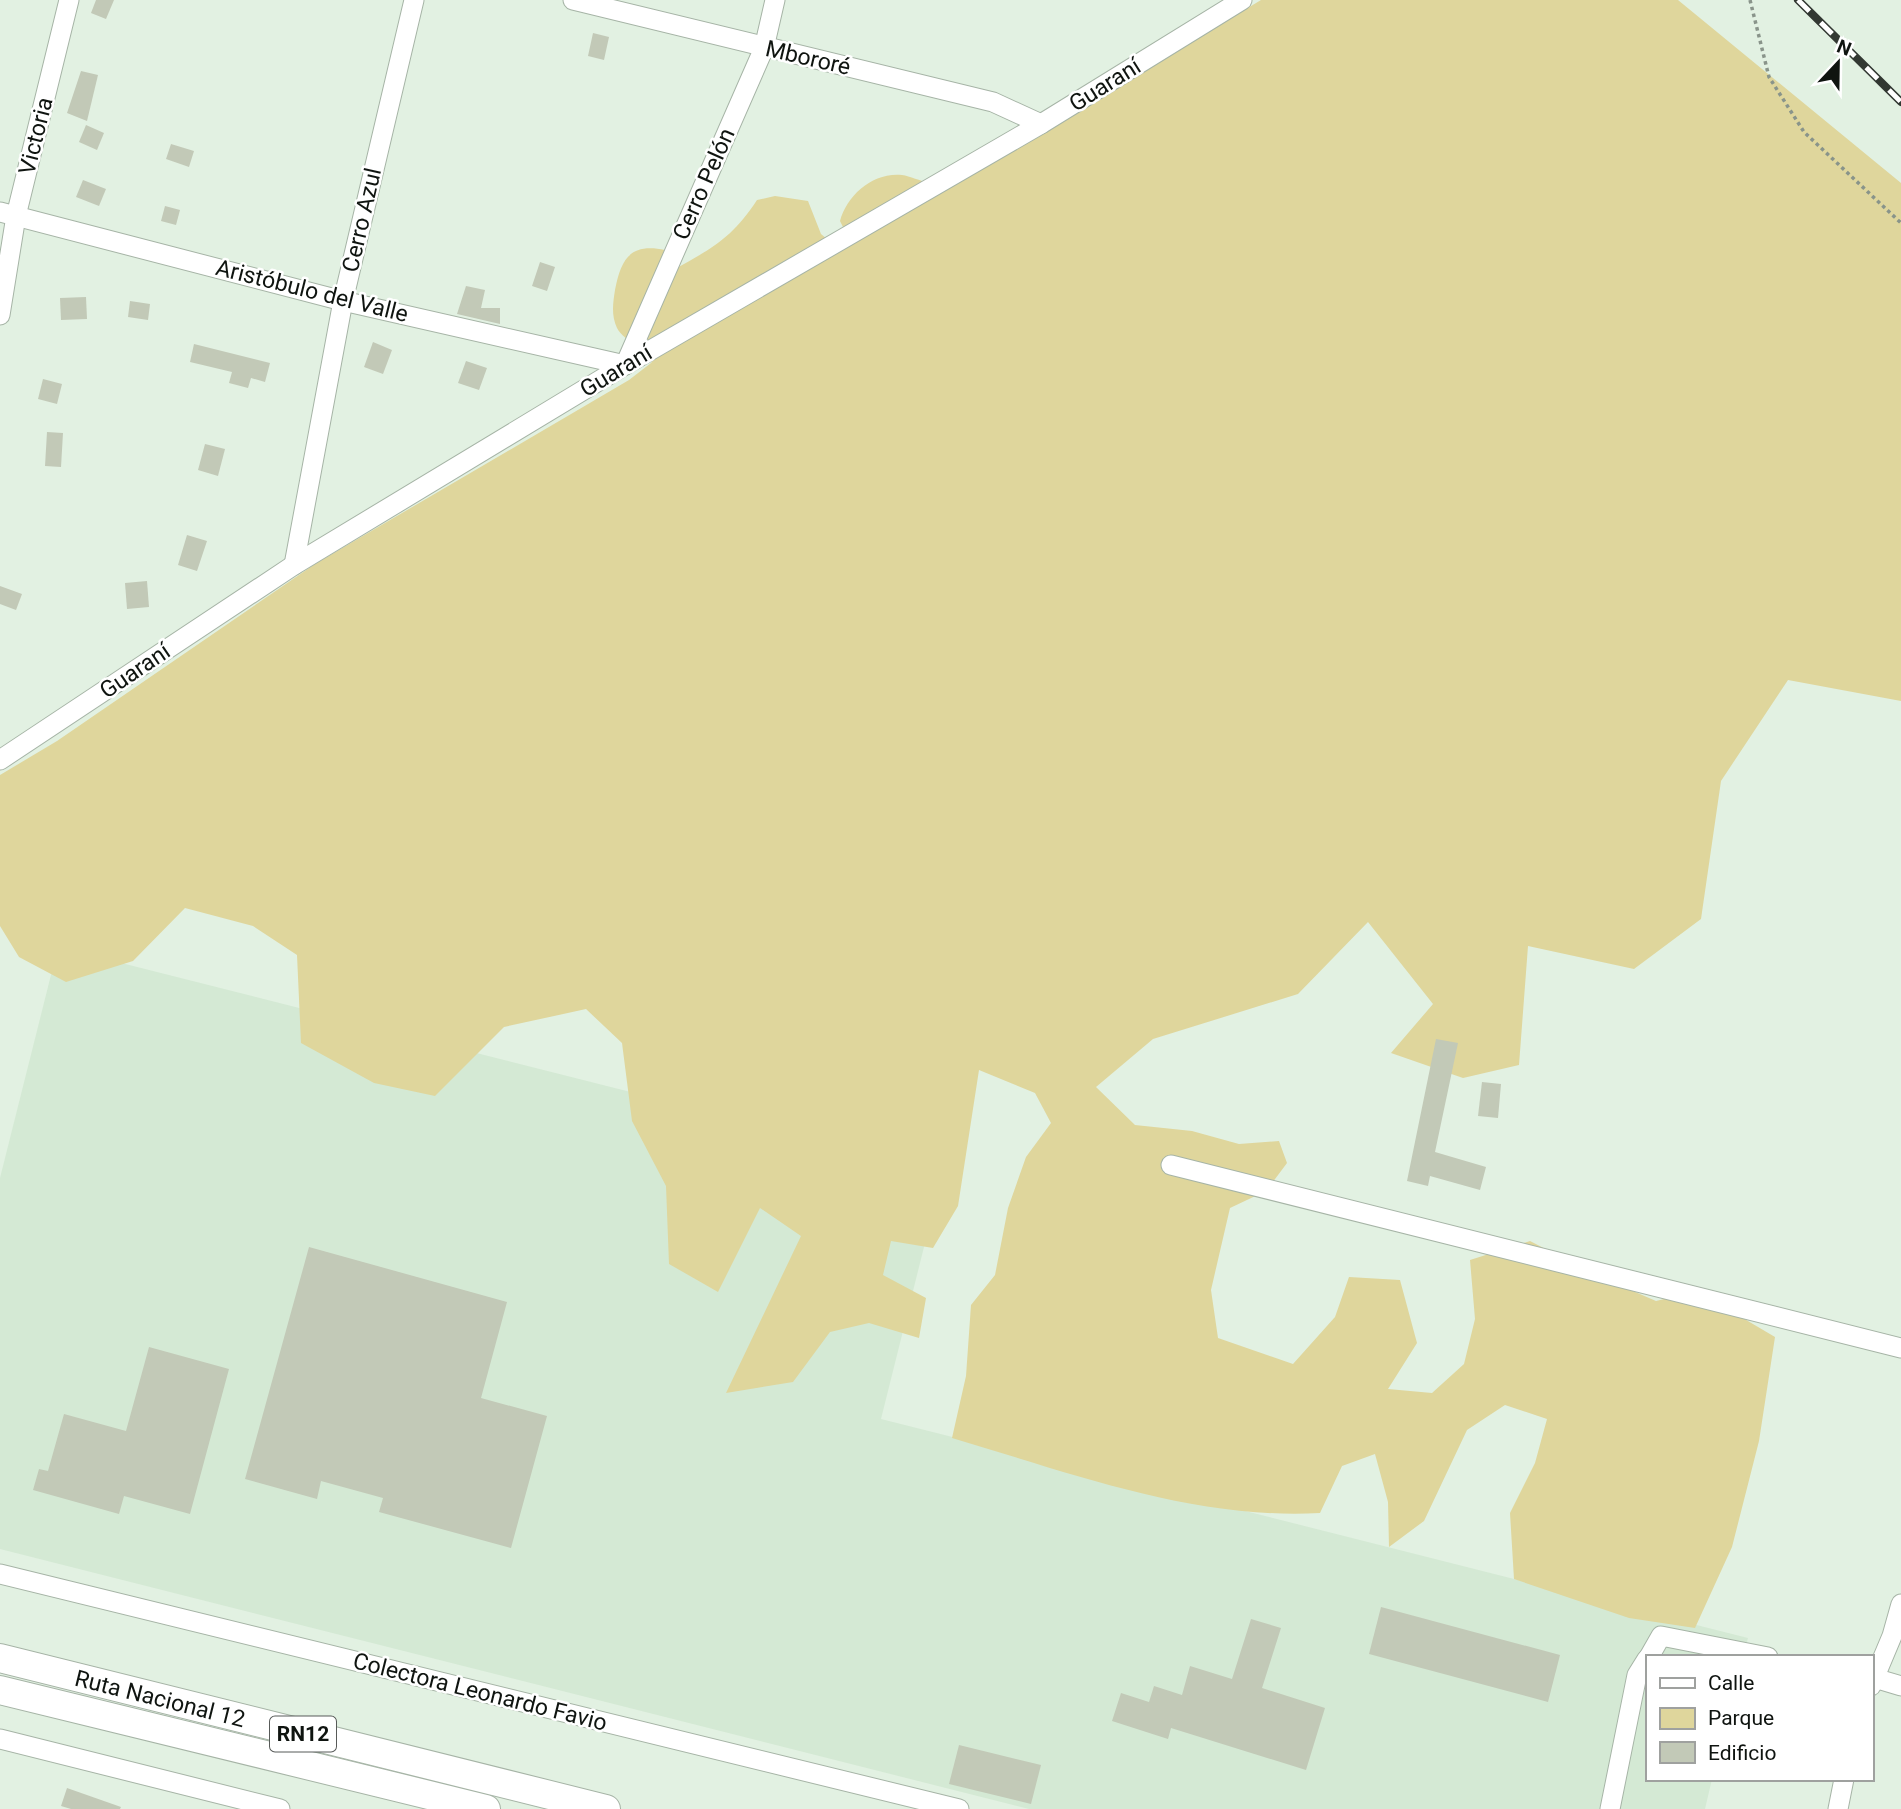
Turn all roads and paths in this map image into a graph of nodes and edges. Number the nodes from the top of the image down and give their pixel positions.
1 (69, 0) edge
2 (414, 0) edge
3 (573, 0) edge
4 (775, 0) edge
5 (1242, 0) edge
6 (1750, 0) edge
7 (764, 47) junction
8 (1041, 124) junction
9 (8, 214) edge
10 (1901, 223) edge
11 (343, 301) junction
12 (0, 315) edge
13 (625, 365) junction
14 (294, 565) junction
15 (0, 760) edge
16 (1171, 1165) dead end
17 (1901, 1348) edge
18 (0, 1574) edge
19 (1901, 1604) edge
20 (1650, 1655) edge
21 (1758, 1655) edge
22 (0, 1658) edge
23 (1646, 1661) edge
24 (1873, 1677) edge
25 (1873, 1680) edge
26 (1901, 1686) edge
27 (0, 1689) edge
28 (0, 1739) edge
29 (1844, 1781) edge
30 (280, 1809) edge
31 (486, 1809) edge
32 (606, 1809) edge
33 (959, 1809) edge
34 (1610, 1809) edge
35 (1839, 1809) edge

1 - 9 street, Victoria
2 - 11 street, Cerro Azul
3 - 7 street, Mbororé
4 - 7 street, Cerro Pelón
5 - 8 street, Guaraní
6 - 10 path
7 - 8 street, Mbororé
7 - 13 street, Cerro Pelón
8 - 13 street, Guaraní
9 - 11 street, Aristóbulo del Valle
9 - 12 street, Victoria
11 - 13 street, Aristóbulo del Valle
11 - 14 street, Cerro Azul
13 - 14 street, Guaraní
14 - 15 street, Guaraní
16 - 17 street
18 - 33 street, Colectora Leonardo Favio
19 - 24 street
20 - 21 street
22 - 32 highway, Ruta Nacional 12 / RN12
23 - 34 street
25 - 26 street
27 - 31 highway, Ruta Nacional 12 / RN12
28 - 30 street
29 - 35 street

